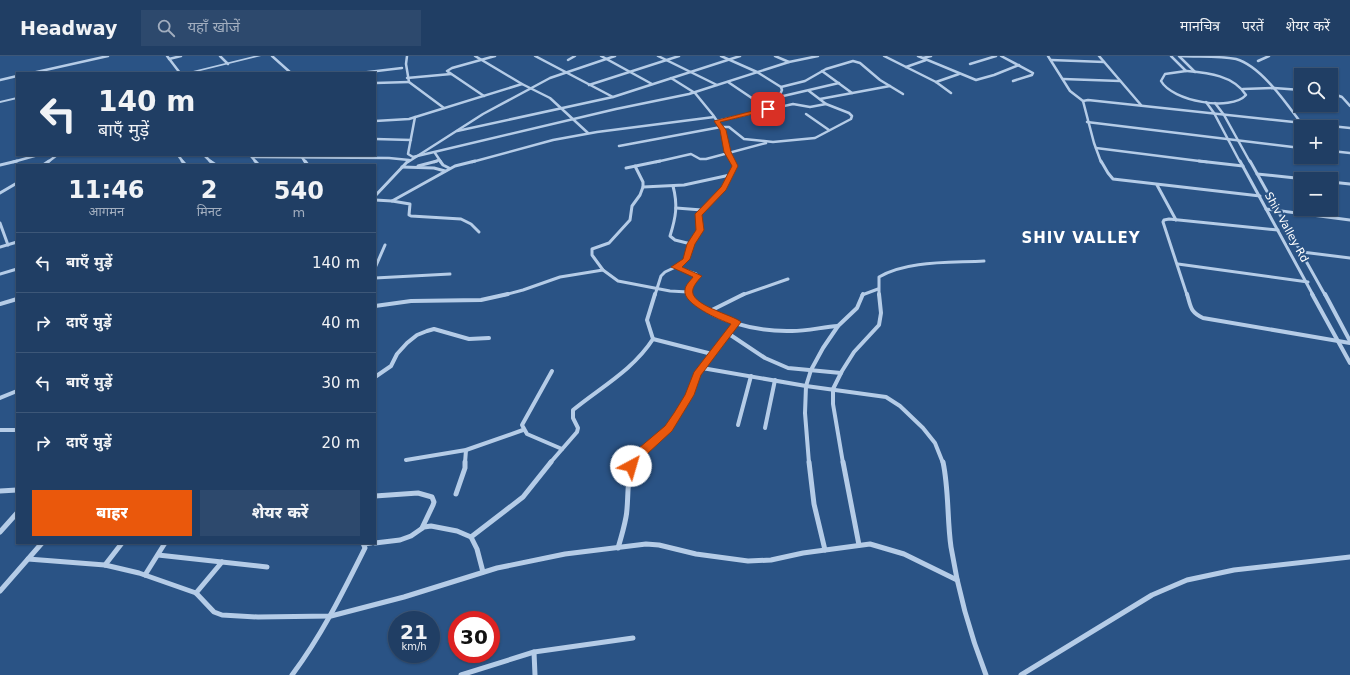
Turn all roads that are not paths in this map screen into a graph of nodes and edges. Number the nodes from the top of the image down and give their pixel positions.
1 (108, 56) edge
2 (181, 56) edge
3 (220, 56) edge
4 (259, 56) edge
5 (272, 56) edge
6 (407, 56) edge
7 (475, 56) edge
8 (496, 56) edge
9 (535, 56) edge
10 (543, 56) edge
11 (575, 56) edge
12 (601, 56) edge
13 (615, 56) edge
14 (658, 56) edge
15 (679, 56) edge
16 (721, 56) edge
17 (740, 56) edge
18 (775, 56) edge
19 (818, 56) edge
20 (884, 56) edge
21 (918, 56) edge
22 (931, 56) edge
23 (996, 56) edge
24 (1001, 56) edge
25 (1048, 56) edge
26 (1099, 56) edge
27 (1170, 56) edge
28 (1180, 56) edge
29 (1269, 56) edge
30 (168, 57) edge
31 (538, 58) junction
32 (922, 58) junction
33 (606, 59) junction
34 (481, 60) junction
35 (568, 60) dead end
36 (667, 60) junction
37 (729, 60) junction
38 (927, 60) junction
39 (1051, 60) junction
40 (1258, 60) dead end
41 (789, 62) junction
42 (1104, 62) junction
43 (228, 64) junction
44 (970, 64) dead end
45 (1019, 65) junction
46 (906, 67) junction
47 (402, 68) dead end
48 (629, 71) junction
49 (822, 71) junction
50 (36, 72) edge
51 (179, 72) edge
52 (192, 72) edge
53 (289, 72) edge
54 (368, 72) edge
55 (692, 72) junction
56 (757, 72) junction
57 (1186, 72) junction
58 (1194, 72) junction
59 (565, 73) junction
60 (451, 74) junction
61 (959, 74) junction
62 (16, 76) edge
63 (407, 78) junction
64 (671, 78) junction
65 (1063, 79) junction
66 (0, 80) edge
67 (1013, 81) dead end
68 (1120, 81) junction
69 (409, 82) junction
70 (728, 82) junction
71 (936, 82) junction
72 (376, 83) edge
73 (839, 83) junction
74 (522, 84) junction
75 (652, 84) junction
76 (589, 85) junction
77 (717, 85) junction
78 (890, 86) junction
79 (532, 87) junction
80 (781, 87) junction
81 (1274, 88) junction
82 (1243, 89) junction
83 (1294, 89) edge
84 (809, 91) junction
85 (695, 92) junction
86 (852, 93) junction
87 (951, 93) dead end
88 (903, 94) dead end
89 (484, 96) junction
90 (1338, 96) edge
91 (613, 97) junction
92 (779, 97) junction
93 (16, 98) edge
94 (820, 99) junction
95 (1345, 99) junction
96 (1350, 100) edge
97 (1083, 101) junction
98 (0, 102) edge
99 (1206, 102) junction
100 (1215, 103) junction
101 (826, 104) junction
102 (783, 106) junction
103 (1142, 106) junction
104 (1350, 106) edge
105 (444, 108) junction
106 (562, 108) junction
107 (768, 109) junction
108 (1214, 113) junction
109 (806, 114) dead end
110 (1224, 115) junction
111 (416, 117) junction
112 (714, 117) junction
113 (573, 120) junction
114 (1299, 120) edge
115 (376, 121) edge
116 (717, 121) junction
117 (1087, 122) junction
118 (1294, 122) edge
119 (721, 126) junction
120 (1338, 127) edge
121 (1350, 128) edge
122 (828, 130) junction
123 (457, 131) junction
124 (588, 134) junction
125 (376, 139) edge
126 (1228, 139) junction
127 (411, 140) junction
128 (1238, 140) junction
129 (768, 142) junction
130 (619, 146) dead end
131 (1294, 147) edge
132 (1096, 148) junction
133 (728, 152) junction
134 (1338, 152) edge
135 (435, 153) junction
136 (1350, 154) edge
137 (34, 156) edge
138 (56, 156) edge
139 (179, 156) edge
140 (205, 156) edge
141 (251, 156) edge
142 (302, 157) junction
143 (412, 157) junction
144 (409, 160) junction
145 (439, 160) junction
146 (44, 164) edge
147 (185, 164) edge
148 (215, 164) edge
149 (258, 164) edge
150 (307, 164) edge
151 (0, 165) edge
152 (635, 166) junction
153 (1243, 166) junction
154 (402, 167) junction
155 (414, 167) junction
156 (626, 168) dead end
157 (447, 169) junction
158 (1257, 174) junction
159 (730, 175) junction
160 (1294, 178) edge
161 (1338, 183) edge
162 (16, 184) edge
163 (1350, 184) edge
164 (1157, 185) junction
165 (673, 186) junction
166 (643, 187) junction
167 (0, 193) edge
168 (376, 195) edge
169 (1260, 196) junction
170 (376, 200) edge
171 (392, 201) junction
172 (676, 208) junction
173 (1266, 209) junction
174 (702, 210) junction
175 (1278, 210) junction
176 (1176, 220) junction
177 (1350, 220) edge
178 (0, 223) edge
179 (1278, 230) junction
180 (479, 232) dead end
181 (16, 242) edge
182 (691, 244) junction
183 (8, 245) junction
184 (385, 245) dead end
185 (0, 247) edge
186 (1302, 252) junction
187 (1350, 258) edge
188 (984, 261) dead end
189 (1178, 264) junction
190 (376, 266) edge
191 (675, 267) junction
192 (16, 269) edge
193 (603, 270) junction
194 (0, 274) edge
195 (450, 274) dead end
196 (376, 278) edge
197 (788, 279) dead end
198 (1308, 282) junction
199 (656, 288) junction
200 (878, 289) junction
201 (688, 292) junction
202 (16, 299) edge
203 (0, 304) edge
204 (376, 306) edge
205 (710, 311) junction
206 (736, 322) junction
207 (838, 326) junction
208 (729, 334) junction
209 (489, 338) dead end
210 (654, 338) junction
211 (1338, 340) junction
212 (1350, 342) edge
213 (712, 354) junction
214 (1350, 363) edge
215 (702, 368) junction
216 (811, 370) junction
217 (552, 371) dead end
218 (841, 373) junction
219 (376, 376) edge
220 (751, 376) junction
221 (775, 380) junction
222 (806, 386) junction
223 (833, 389) junction
224 (16, 391) edge
225 (0, 398) edge
226 (738, 425) dead end
227 (765, 428) dead end
228 (0, 430) edge
229 (16, 430) edge
230 (523, 430) junction
231 (466, 450) junction
232 (562, 450) junction
233 (406, 460) dead end
234 (16, 490) edge
235 (0, 491) edge
236 (456, 494) dead end
237 (376, 496) edge
238 (16, 514) edge
239 (422, 528) junction
240 (0, 532) edge
241 (470, 537) junction
242 (376, 543) edge
243 (41, 544) edge
244 (121, 544) edge
245 (164, 544) edge
246 (364, 544) edge
247 (859, 545) junction
248 (618, 548) junction
249 (825, 550) junction
250 (158, 555) junction
251 (1350, 557) edge
252 (28, 559) junction
253 (222, 562) junction
254 (105, 565) junction
255 (267, 567) dead end
256 (483, 572) junction
257 (146, 575) junction
258 (957, 580) junction
259 (0, 591) edge
260 (196, 593) junction
261 (331, 616) junction
262 (633, 638) dead end
263 (534, 652) junction
264 (292, 675) edge
265 (461, 675) edge
266 (535, 675) edge
267 (986, 675) edge
268 (1021, 675) edge

1 - 50 street
2 - 30 street
3 - 43 street
4 - 43 street
5 - 53 street
6 - 63 street
7 - 34 street
8 - 34 street
9 - 31 street
10 - 31 street
11 - 35 street
12 - 33 street
13 - 33 street
14 - 36 street
15 - 36 street
16 - 37 street
17 - 37 street
18 - 41 street
19 - 41 street
20 - 46 street
21 - 32 street
22 - 32 street
23 - 44 street
24 - 45 street
25 - 39 street
26 - 42 street
27 - 57 street
28 - 58 street
28 - 81 street
29 - 40 street
30 - 51 street
31 - 59 street
32 - 38 street
33 - 48 street
33 - 59 street
34 - 60 street
34 - 74 street
36 - 48 street
36 - 55 street
37 - 55 street
37 - 56 street
38 - 46 street
38 - 61 street
39 - 42 street
39 - 65 street
41 - 56 street
42 - 68 street
43 - 52 street
45 - 61 street
45 - 67 street
46 - 71 street
47 - 54 street
48 - 75 street
48 - 76 street
49 - 73 street
49 - 78 street
49 - 80 street
55 - 64 street
55 - 77 street
56 - 70 street
56 - 80 street
57 - 58 street
57 - 99 street
58 - 82 street
59 - 76 street
59 - 79 street
60 - 63 street
60 - 89 street
61 - 71 street
62 - 66 street
63 - 69 street
64 - 75 street
64 - 85 street
65 - 68 street
65 - 97 street
68 - 103 street
69 - 72 street
69 - 105 street
70 - 77 street
70 - 107 street
71 - 87 street
73 - 84 street
73 - 86 street
74 - 79 street
74 - 89 street
75 - 91 street
76 - 91 street
77 - 85 street
78 - 86 street
78 - 88 street
79 - 106 street
79 - 123 street
80 - 92 street
81 - 82 street
81 - 83 street
81 - 114 street
82 - 100 street
84 - 92 street
84 - 94 street
85 - 112 street
85 - 113 street
86 - 94 street
89 - 105 street
90 - 95 street
91 - 106 street
92 - 102 street
93 - 98 street
94 - 101 street
95 - 96 street
95 - 104 street
97 - 103 street
97 - 117 street
99 - 100 street
99 - 108 street, Shiv Valley Rd
100 - 110 street, Shiv Valley Rd
101 - 102 street
101 - 122 street
102 - 107 street
103 - 108 street
105 - 111 street
106 - 113 street
106 - 123 street
107 - 116 street
108 - 110 street
108 - 126 street, Shiv Valley Rd
109 - 122 street
110 - 118 street
110 - 128 street, Shiv Valley Rd
111 - 115 street
111 - 127 street
112 - 116 street
112 - 124 street
113 - 124 street
113 - 135 street
116 - 119 street
117 - 126 street
117 - 132 street
119 - 129 street
119 - 130 street
119 - 133 street
120 - 121 street
122 - 129 street
123 - 143 street
124 - 157 street
125 - 127 street
126 - 128 street
126 - 153 street, Shiv Valley Rd
127 - 143 street
128 - 131 street
128 - 158 street, Shiv Valley Rd
129 - 133 street
132 - 153 street
132 - 164 street
133 - 152 street
133 - 159 street
134 - 136 street
135 - 143 street
135 - 145 street
137 - 151 street
138 - 146 street
139 - 147 street
140 - 148 street
141 - 142 street
141 - 149 street
142 - 144 street
142 - 150 street
143 - 144 street
144 - 154 street
145 - 155 street
145 - 157 street
152 - 156 street
152 - 166 street
153 - 169 street, Shiv Valley Rd
154 - 155 street
154 - 168 street
155 - 157 street
157 - 171 street
158 - 160 street
158 - 175 street, Shiv Valley Rd
159 - 165 street
159 - 174 street
161 - 163 street
162 - 167 street
164 - 169 street
164 - 176 street
165 - 166 street
165 - 172 street
166 - 193 street
169 - 173 street, Shiv Valley Rd
170 - 171 street
171 - 180 street
172 - 174 street
172 - 182 street
173 - 175 street
173 - 179 street, Shiv Valley Rd
174 - 182 street
175 - 177 street
175 - 186 street, Shiv Valley Rd
176 - 179 street
176 - 189 street
178 - 183 street
179 - 198 street, Shiv Valley Rd
181 - 183 street
182 - 191 street
183 - 185 street
184 - 190 street
186 - 187 street
186 - 212 street, Shiv Valley Rd
188 - 200 street
189 - 198 street
189 - 211 street
191 - 199 street
191 - 201 street
192 - 194 street
193 - 199 street
193 - 204 street
195 - 196 street
197 - 205 street
198 - 211 street, Shiv Valley Rd
199 - 201 street
199 - 210 street
200 - 207 street
200 - 218 street
201 - 205 street
202 - 203 street
205 - 206 street
206 - 207 street
206 - 208 street
207 - 216 street
208 - 213 street
208 - 216 street
209 - 219 street
210 - 213 street
210 - 232 street
211 - 212 street
211 - 214 street, Shiv Valley Rd
213 - 215 street
215 - 220 street
215 - 248 street
216 - 218 street
216 - 222 street
217 - 230 street
218 - 223 street
220 - 221 street
220 - 226 street
221 - 222 street
221 - 227 street
222 - 223 street
222 - 249 street
223 - 247 street
223 - 258 street
224 - 225 street
228 - 229 street
230 - 231 street
230 - 232 street
231 - 233 street
231 - 236 street
232 - 241 street
234 - 235 street
237 - 239 street
238 - 240 street
239 - 241 street
239 - 242 street
241 - 256 street
243 - 252 street
244 - 254 street
245 - 250 street
246 - 261 street
247 - 249 street
247 - 258 street
248 - 249 street
248 - 256 street
250 - 253 street
250 - 257 street
251 - 268 street
252 - 254 street
252 - 259 street
253 - 255 street
253 - 260 street
254 - 257 street
256 - 261 street
257 - 260 street
258 - 267 street
260 - 261 street
261 - 264 street
262 - 263 street
263 - 265 street
263 - 266 street

